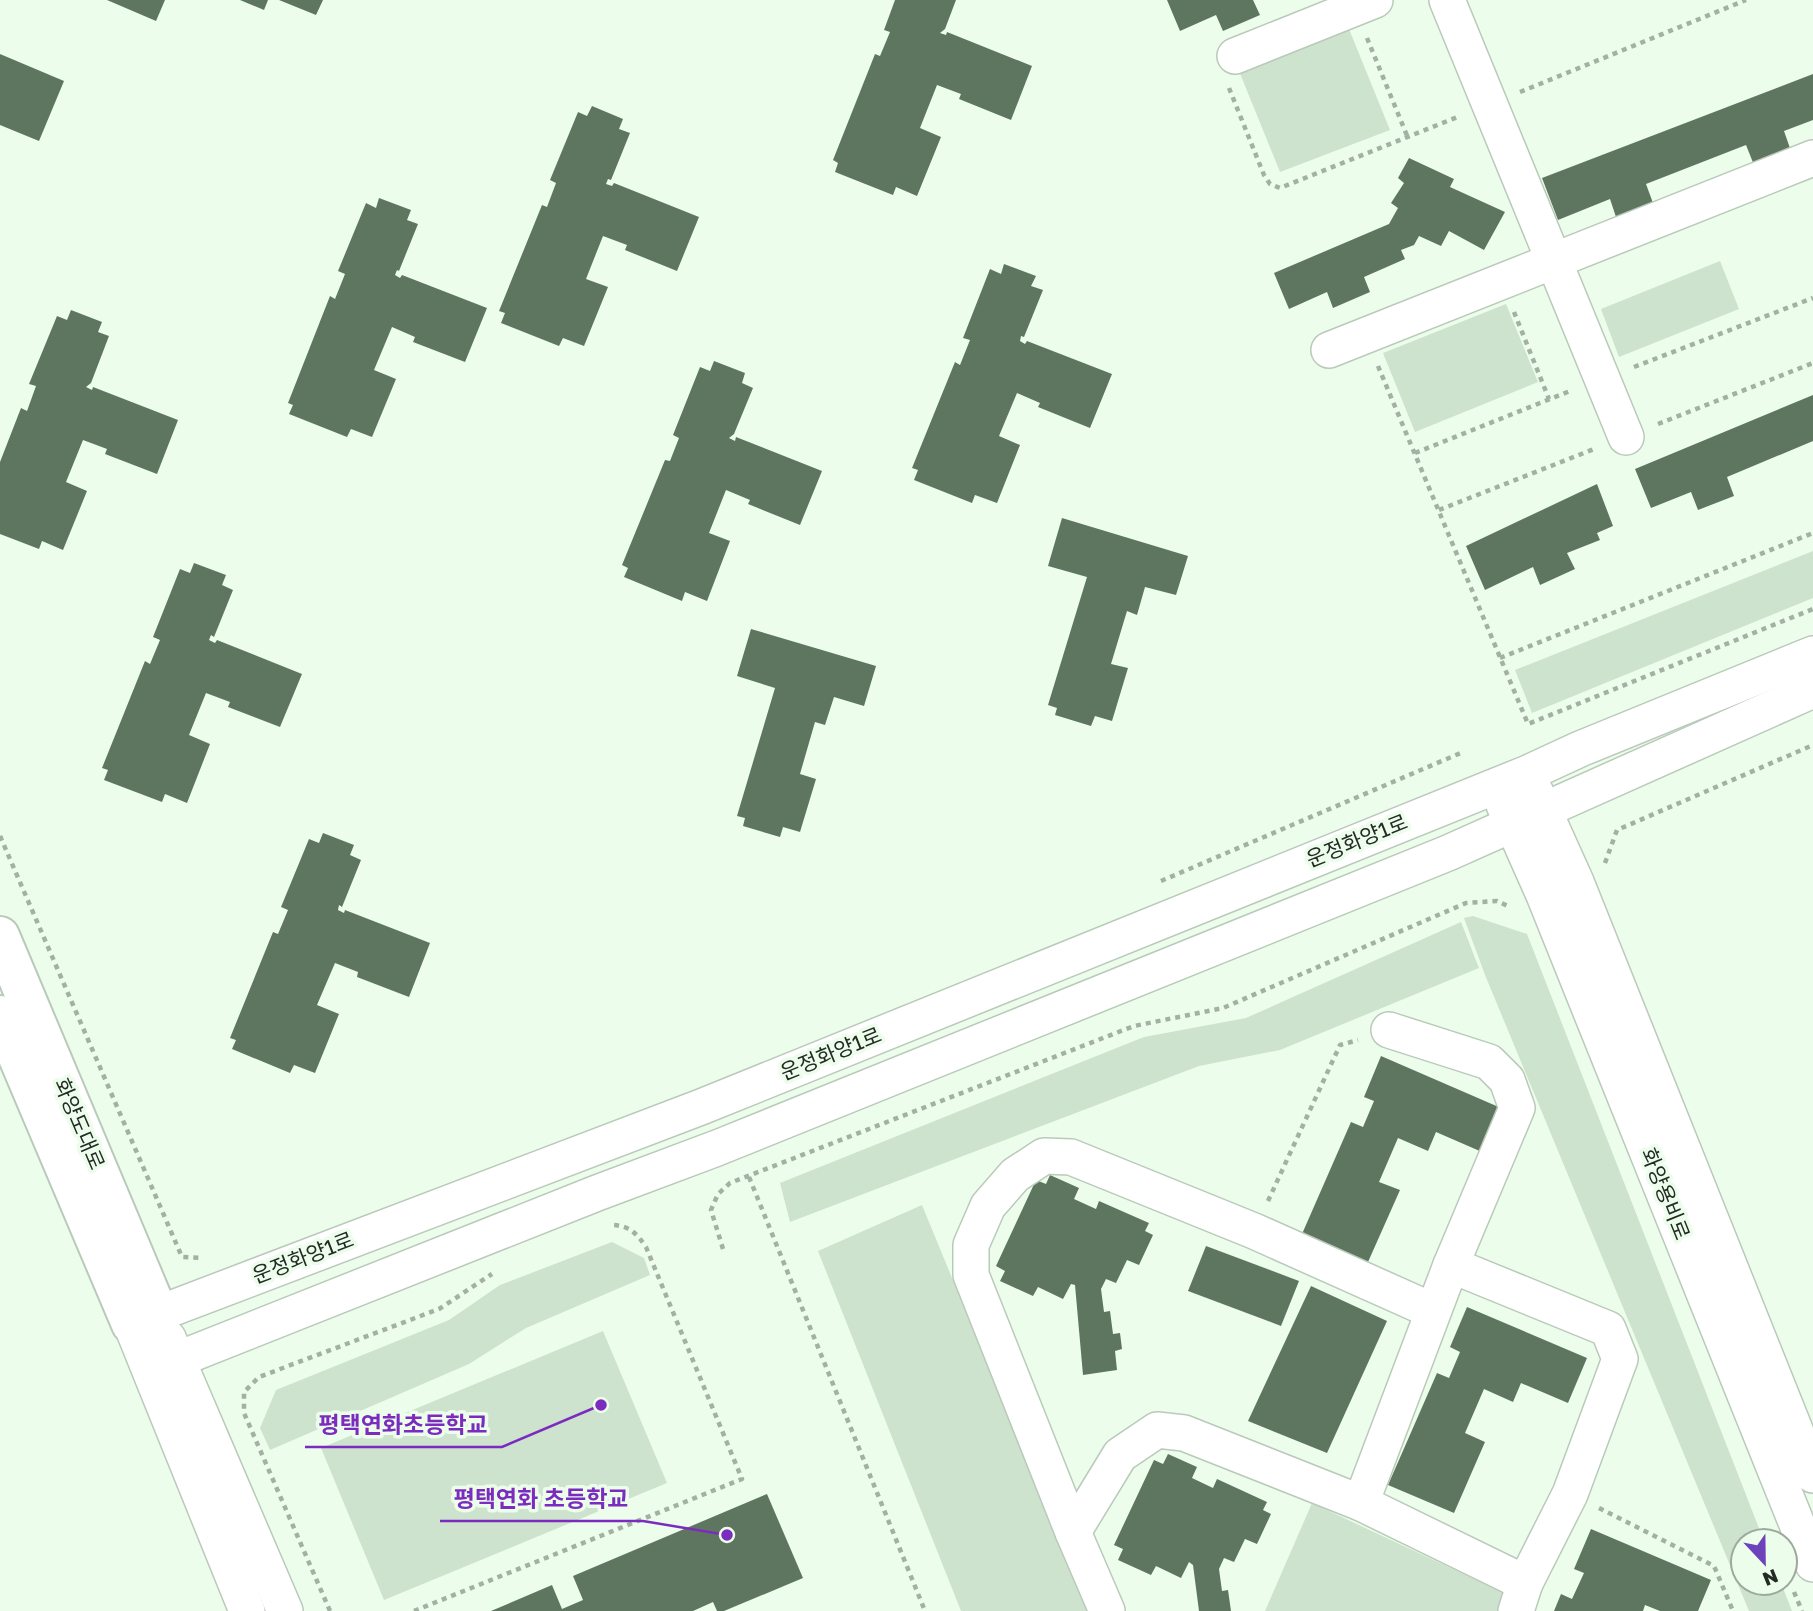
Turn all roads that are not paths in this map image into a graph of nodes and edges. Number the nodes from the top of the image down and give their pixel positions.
1 (1447, 0) edge
2 (1365, 4) edge
3 (1235, 56) road end
4 (1813, 158) edge
5 (1554, 260) junction
6 (1329, 350) dead end
7 (1626, 437) dead end
8 (1813, 654) edge
9 (1813, 690) edge
10 (1528, 773) junction
11 (1496, 786) junction
12 (1544, 811) junction
13 (1512, 826) junction
14 (0, 936) edge
15 (0, 1015) edge
16 (1389, 1030) road end
17 (1451, 1265) junction
18 (1433, 1311) junction
19 (144, 1318) junction
20 (164, 1364) junction
21 (1813, 1475) edge
22 (1361, 1503) junction
23 (1073, 1532) junction
24 (1813, 1564) edge
25 (1520, 1597) edge
26 (247, 1611) edge
27 (285, 1611) edge
28 (1107, 1611) edge

1 - 5 street
2 - 3 street
4 - 5 street
5 - 6 street
5 - 7 street
8 - 10 street, 운정화양1로
9 - 12 street
10 - 11 street, 운정화양1로
10 - 12 street, 화양용비로
11 - 13 street, 화양용비로
11 - 19 street, 운정화양1로
12 - 13 street
12 - 21 street, 화양용비로
13 - 20 street
13 - 24 street, 화양용비로
14 - 19 main road, 화양도대로
15 - 19 main road, 화양도대로
16 - 17 street
17 - 18 street
17 - 25 street
18 - 22 street
18 - 23 street
19 - 20 street
20 - 26 street
20 - 27 street
22 - 23 street
22 - 25 street
23 - 28 street

